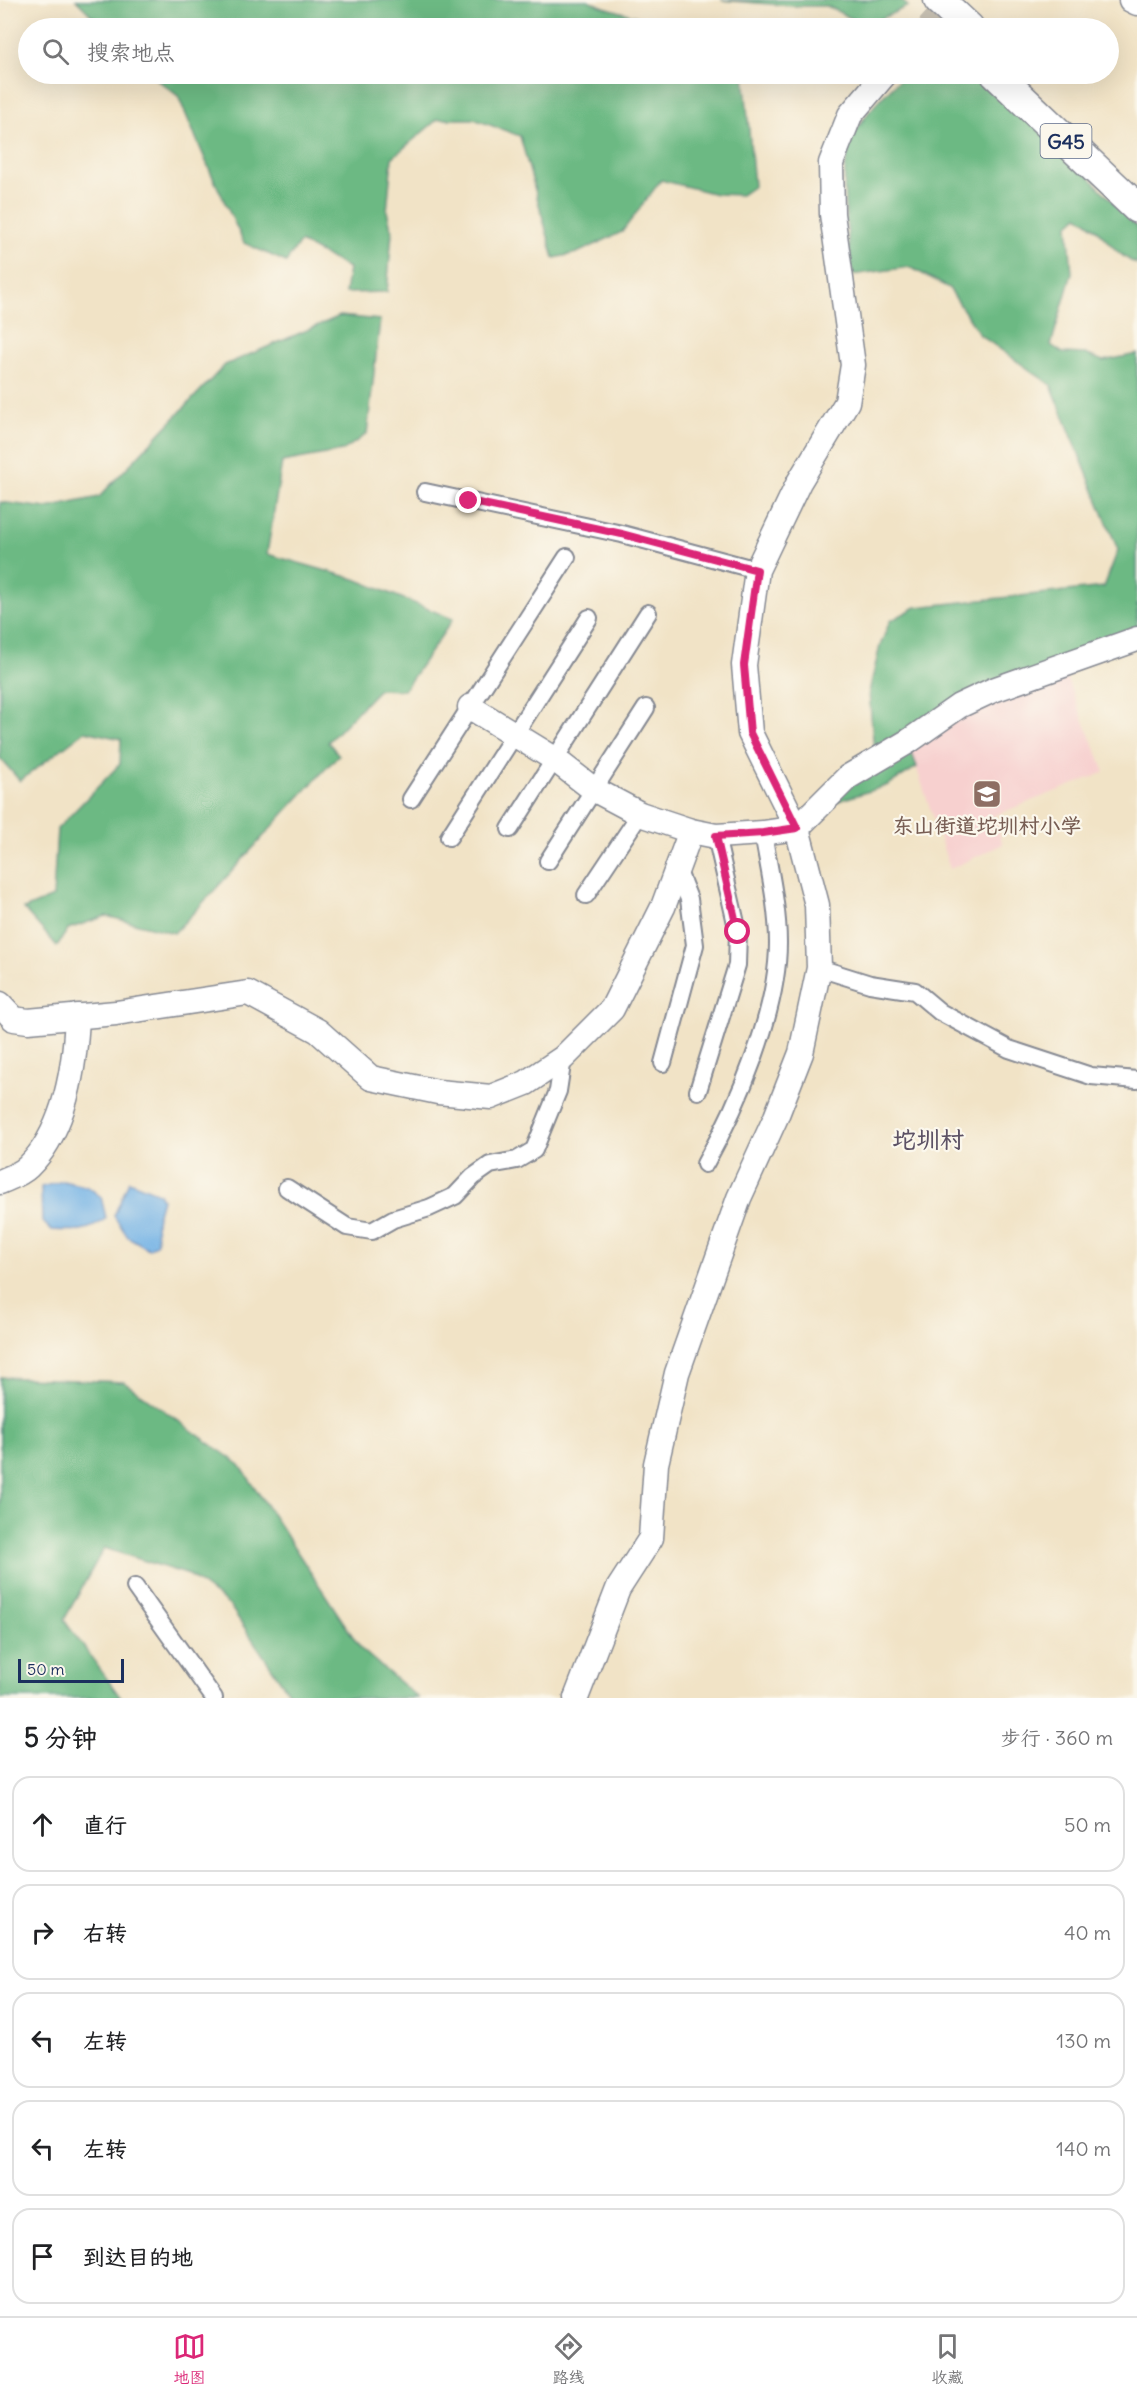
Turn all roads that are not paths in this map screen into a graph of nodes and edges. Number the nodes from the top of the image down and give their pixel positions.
1 (919, 0) edge
2 (939, 0) edge
3 (1131, 0) edge
4 (1137, 3) edge
5 (938, 18) edge
6 (958, 18) edge
7 (876, 84) edge
8 (1007, 84) edge
9 (1027, 84) edge
10 (1137, 189) edge
11 (1137, 208) edge
12 (425, 492) dead end
13 (567, 557) dead end
14 (757, 570) junction
15 (648, 613) dead end
16 (590, 618) dead end
17 (1137, 639) edge
18 (471, 707) junction
19 (646, 708) dead end
20 (514, 735) junction
21 (553, 758) junction
22 (593, 789) junction
23 (411, 799) dead end
24 (640, 814) junction
25 (797, 828) junction
26 (510, 829) dead end
27 (691, 831) junction
28 (763, 833) junction
29 (716, 836) junction
30 (449, 837) dead end
31 (548, 861) dead end
32 (677, 869) junction
33 (586, 895) dead end
34 (819, 968) junction
35 (0, 1005) edge
36 (76, 1016) junction
37 (563, 1058) junction
38 (663, 1063) dead end
39 (1137, 1080) edge
40 (698, 1091) dead end
41 (705, 1164) dead end
42 (0, 1182) edge
43 (287, 1188) dead end
44 (135, 1587) dead end
45 (214, 1698) edge
46 (576, 1698) edge

1 - 5 highway
2 - 6 highway
3 - 4 street
7 - 14 street
8 - 11 highway, G45
9 - 10 highway, G45
12 - 14 street
13 - 18 street
14 - 25 street
15 - 21 street
16 - 20 street
17 - 25 street
18 - 20 street
18 - 23 street
19 - 22 street
20 - 21 street
20 - 30 street
21 - 22 street
21 - 26 street
22 - 24 street
22 - 31 street
24 - 27 street
24 - 33 street
25 - 28 street
25 - 34 street
27 - 29 street
27 - 32 street
28 - 29 street
28 - 41 street
29 - 40 street
32 - 37 street
32 - 38 street
34 - 39 street
34 - 46 street
35 - 36 street
36 - 37 street
36 - 42 street
37 - 43 street
44 - 45 street

